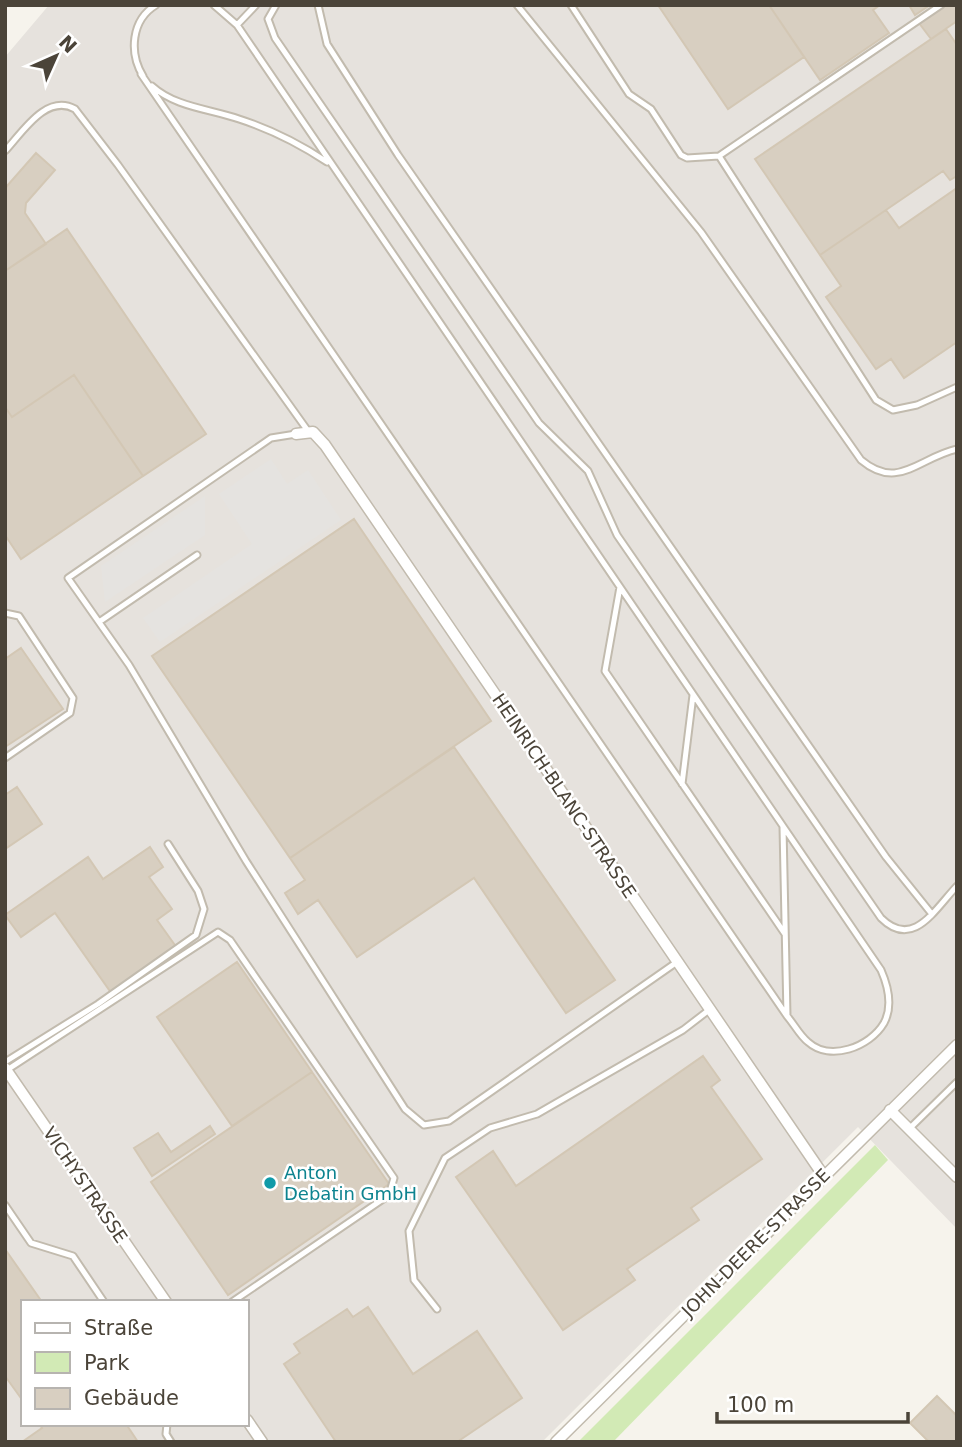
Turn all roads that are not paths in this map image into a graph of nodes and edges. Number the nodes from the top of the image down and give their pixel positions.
1 (156, 5) edge
2 (214, 5) edge
3 (256, 5) edge
4 (276, 5) edge
5 (318, 5) edge
6 (517, 5) edge
7 (571, 5) edge
8 (941, 5) edge
9 (237, 25) junction
10 (141, 74) junction
11 (5, 151) edge
12 (719, 156) junction
13 (332, 166) junction
14 (957, 387) edge
15 (308, 432) junction
16 (296, 434) joint
17 (957, 450) edge
18 (197, 555) dead end
19 (620, 587) junction
20 (5, 613) edge
21 (99, 622) junction
22 (693, 695) junction
23 (5, 758) edge
24 (682, 784) junction
25 (783, 827) junction
26 (169, 844) dead end
27 (957, 886) edge
28 (932, 913) junction
29 (785, 934) junction
30 (677, 962) junction
31 (709, 1010) junction
32 (787, 1016) junction
33 (955, 1049) edge
34 (6, 1066) edge
35 (957, 1082) edge
36 (890, 1110) junction
37 (909, 1129) junction
38 (823, 1175) junction
39 (957, 1177) edge
40 (5, 1205) edge
41 (103, 1300) edge
42 (165, 1300) edge
43 (235, 1300) edge
44 (437, 1309) dead end
45 (248, 1422) edge
46 (167, 1426) edge
47 (172, 1442) edge
48 (261, 1442) edge
49 (556, 1442) edge

1 - 10 lane
2 - 9 lane
3 - 9 lane
4 - 28 lane
5 - 28 lane
6 - 17 lane
7 - 12 lane
8 - 12 lane
9 - 13 lane
10 - 13 lane
10 - 32 lane
11 - 15 lane
12 - 14 lane
13 - 19 lane
15 - 16 street
15 - 30 street, HEINRICH-BLANC-STRASSE
16 - 21 lane
18 - 21 lane
19 - 22 lane
19 - 24 lane
20 - 23 lane
21 - 30 lane
22 - 24 lane
22 - 25 lane
24 - 29 lane
25 - 29 lane
25 - 32 lane
26 - 34 lane
27 - 28 lane
29 - 32 lane
30 - 31 street, HEINRICH-BLANC-STRASSE
31 - 38 street, HEINRICH-BLANC-STRASSE
31 - 44 lane
33 - 36 street, JOHN-DEERE-STRASSE
34 - 42 street, VICHYSTRASSE
34 - 43 lane
35 - 37 lane
36 - 37 street
36 - 38 street, JOHN-DEERE-STRASSE
37 - 39 street
38 - 49 street, JOHN-DEERE-STRASSE
40 - 41 lane
45 - 48 street
46 - 47 lane

